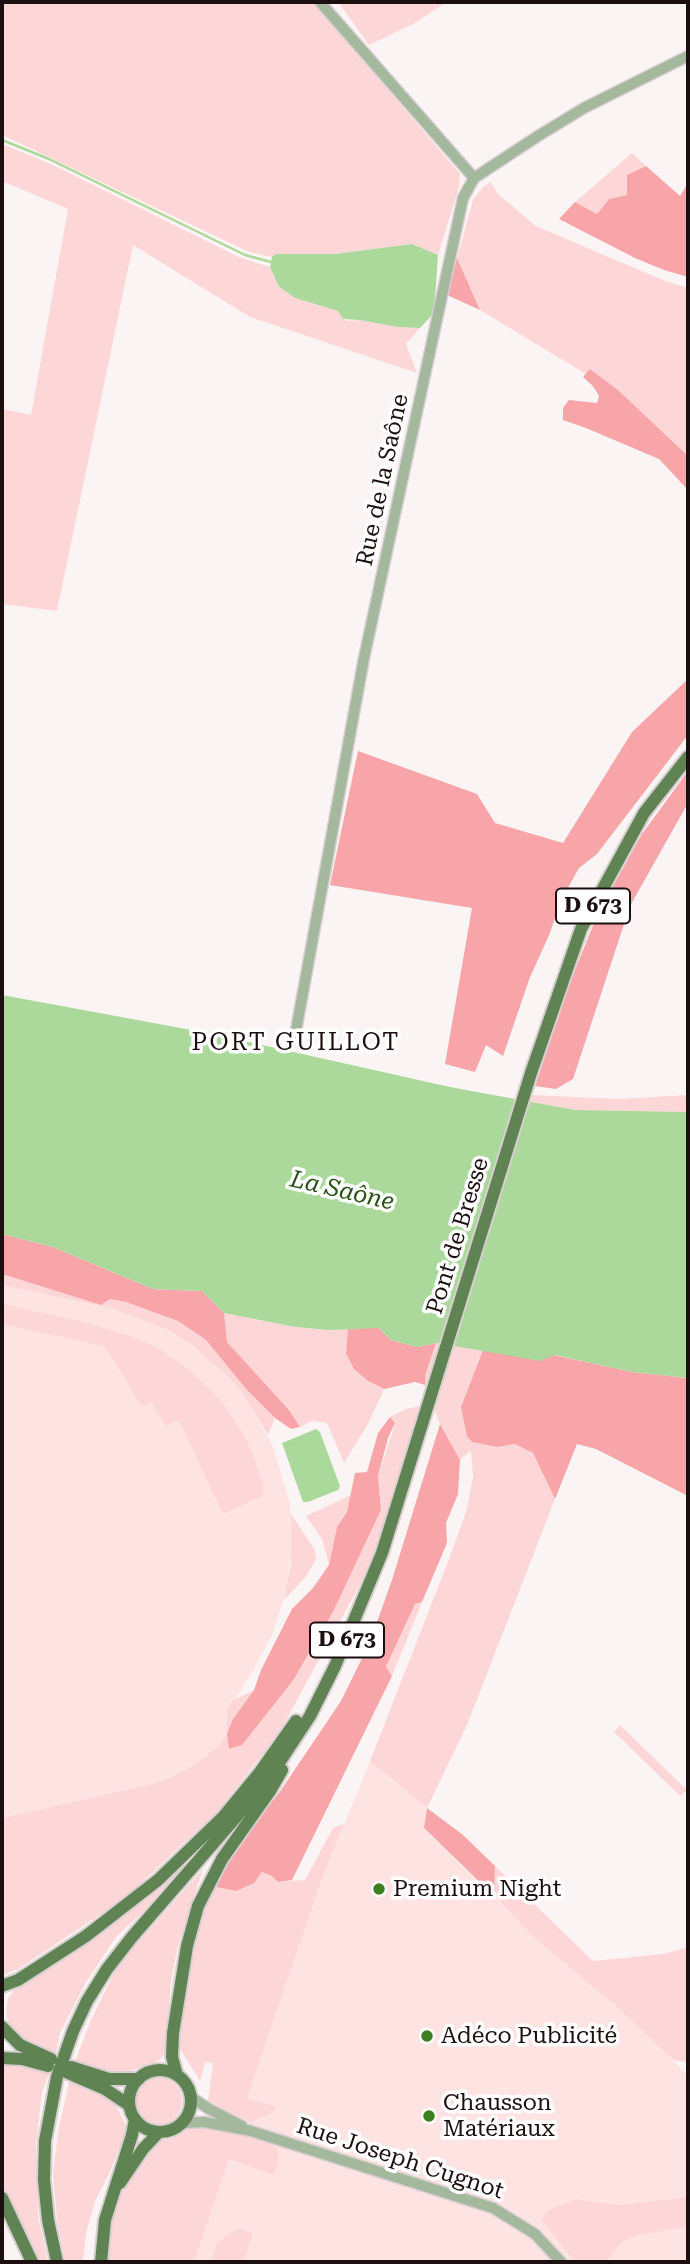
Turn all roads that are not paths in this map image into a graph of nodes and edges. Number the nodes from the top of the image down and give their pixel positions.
1 (320, 2) edge
2 (688, 56) edge
3 (474, 178) junction
4 (688, 757) edge
5 (295, 1036) dead end
6 (335, 1666) junction
7 (310, 1716) junction
8 (2, 1986) edge
9 (2, 2028) edge
10 (2, 2058) edge
11 (177, 2075) junction
12 (139, 2078) junction
13 (191, 2097) junction
14 (129, 2105) junction
15 (135, 2119) junction
16 (182, 2123) junction
17 (159, 2132) junction
18 (251, 2132) junction
19 (113, 2195) junction
20 (2, 2198) edge
21 (32, 2262) edge
22 (57, 2262) edge
23 (101, 2262) edge
24 (561, 2262) edge

1 - 3 street
2 - 3 street
3 - 5 street, Rue de la Saône
4 - 6 main road, Pont de Bresse / D 673
6 - 7 main road, D 673
6 - 8 main road
7 - 11 main road
7 - 22 main road, D 673
9 - 10 main road
11 - 12 main road
11 - 13 main road
12 - 14 main road
12 - 14 main road
13 - 16 main road
13 - 18 street, Rue Joseph Cugnot
14 - 15 main road
15 - 17 main road
15 - 19 main road
16 - 17 main road
16 - 18 street, Rue Joseph Cugnot
17 - 19 main road
18 - 24 street, Rue Joseph Cugnot
19 - 23 main road
20 - 21 main road

